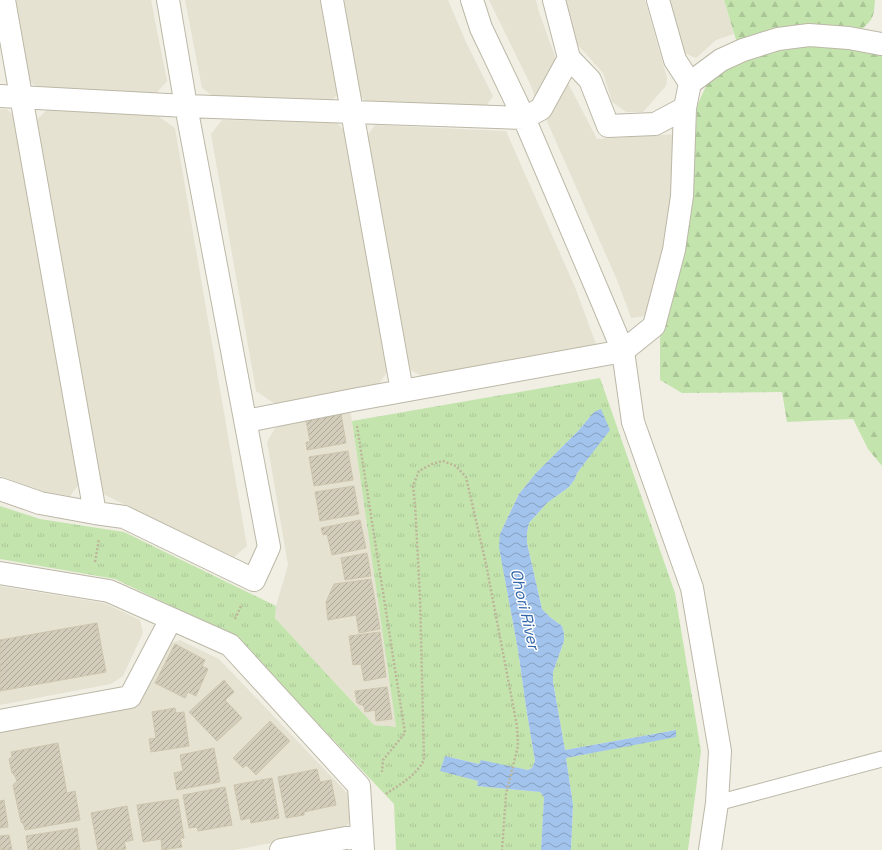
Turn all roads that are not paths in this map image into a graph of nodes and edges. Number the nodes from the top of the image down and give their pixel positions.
1 (4, 0) edge
2 (168, 0) edge
3 (332, 0) edge
4 (472, 0) edge
5 (554, 0) edge
6 (658, 0) edge
7 (882, 26) edge
8 (882, 44) edge
9 (569, 58) junction
10 (690, 83) junction
11 (0, 96) edge
12 (22, 97) junction
13 (186, 106) junction
14 (685, 108) junction
15 (352, 112) junction
16 (524, 118) junction
17 (622, 351) junction
18 (402, 391) junction
19 (246, 421) junction
20 (0, 489) edge
21 (94, 513) junction
22 (0, 573) edge
23 (171, 619) junction
24 (0, 721) edge
25 (882, 759) edge
26 (717, 803) junction
27 (362, 842) edge
28 (281, 850) edge
29 (710, 850) edge

1 - 12 street
2 - 13 street
3 - 15 street
4 - 16 street
5 - 9 street
6 - 10 street
7 - 8 street
8 - 10 street
9 - 14 street
9 - 16 street
10 - 14 street
11 - 12 street
12 - 13 street
12 - 21 street
13 - 15 street
13 - 19 street
14 - 17 street
15 - 16 street
15 - 18 street
16 - 17 street
17 - 18 street
17 - 26 street
18 - 19 street
19 - 21 street
20 - 21 street
22 - 23 street
23 - 24 street
23 - 27 street
25 - 26 lane
26 - 29 street
27 - 28 street

